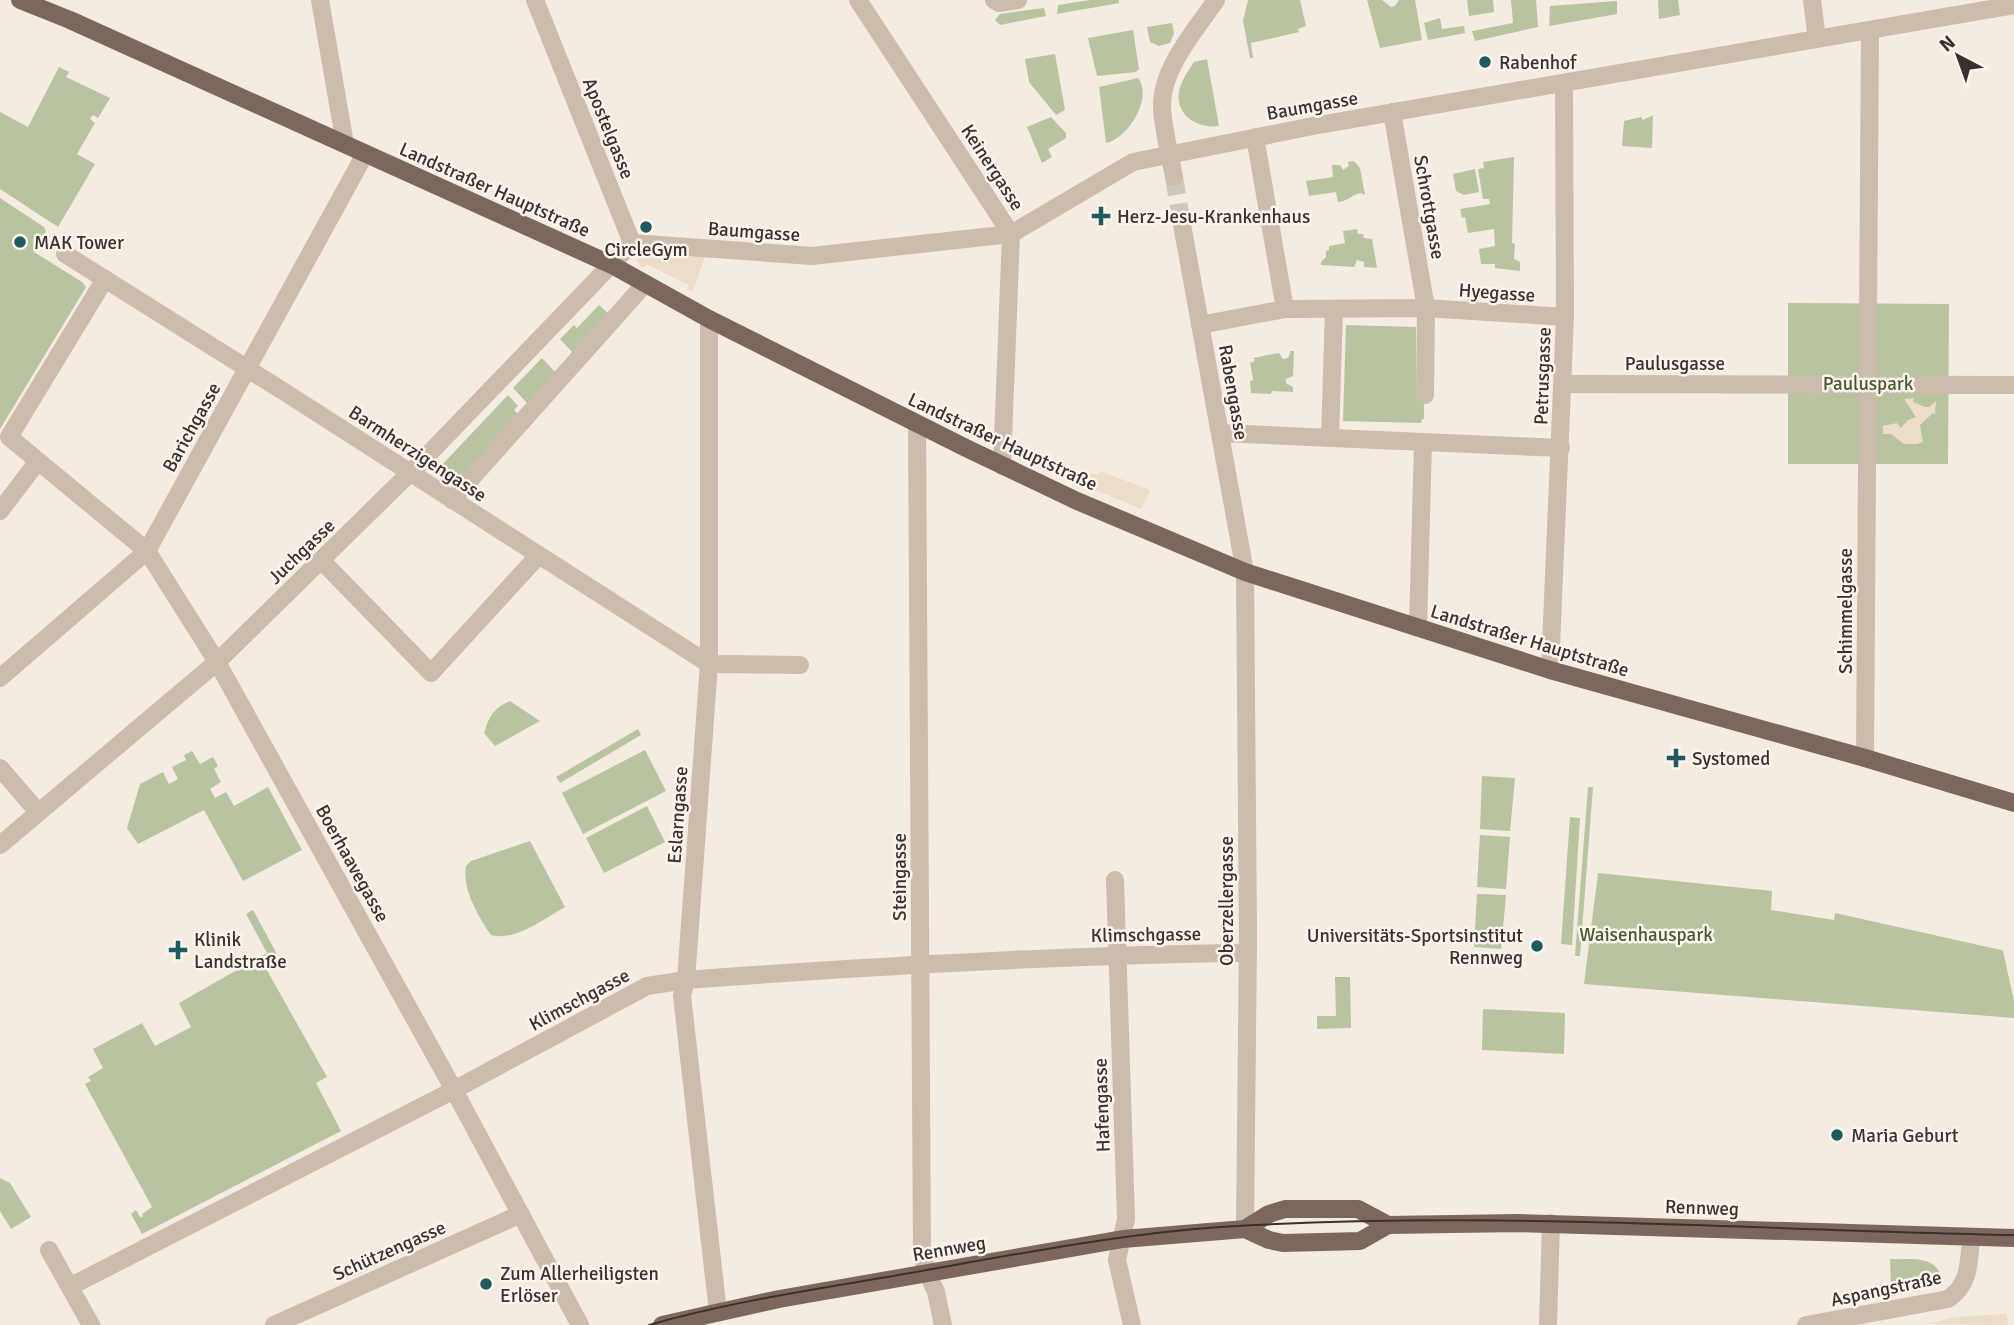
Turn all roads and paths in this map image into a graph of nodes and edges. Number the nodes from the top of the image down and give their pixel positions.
1 (20, 0) edge
2 (320, 0) edge
3 (535, 0) edge
4 (859, 0) edge
5 (1018, 0) edge
6 (1216, 0) edge
7 (1812, 0) edge
8 (996, 2) edge
9 (2014, 5) edge
10 (1870, 30) junction
11 (1816, 39) junction
12 (1564, 83) junction
13 (1392, 112) junction
14 (1255, 137) junction
15 (345, 145) junction
16 (365, 154) junction
17 (1170, 154) junction
18 (1174, 177) tunnel mouth
19 (1181, 219) tunnel mouth
20 (1011, 234) junction
21 (632, 243) junction
22 (65, 254) dead end
23 (612, 265) junction
24 (105, 279) junction
25 (644, 285) junction
26 (1426, 308) junction
27 (1285, 309) junction
28 (1334, 309) junction
29 (1565, 317) junction
30 (709, 319) junction
31 (1200, 325) junction
32 (247, 369) junction
33 (1563, 384) junction
34 (1867, 384) junction
35 (2014, 385) edge
36 (1425, 395) dead end
37 (916, 424) junction
38 (1220, 433) junction
39 (1330, 438) junction
40 (1423, 442) junction
41 (1561, 448) junction
42 (38, 461) junction
43 (1002, 466) junction
44 (411, 473) junction
45 (452, 500) junction
46 (0, 511) edge
47 (147, 551) junction
48 (538, 556) junction
49 (322, 561) junction
50 (1245, 572) junction
51 (1418, 628) junction
52 (218, 662) junction
53 (709, 664) junction
54 (800, 664) dead end
55 (1550, 670) junction
56 (0, 678) edge
57 (1865, 758) junction
58 (0, 768) edge
59 (2014, 803) edge
60 (38, 812) junction
61 (0, 845) edge
62 (1115, 880) dead end
63 (1247, 953) junction
64 (1116, 954) junction
65 (920, 964) junction
66 (686, 980) junction
67 (454, 1090) junction
68 (521, 1214) junction
69 (1551, 1223) junction
70 (1388, 1225) junction
71 (1245, 1229) junction
72 (1971, 1238) junction
73 (2014, 1238) edge
74 (1123, 1239) junction
75 (49, 1250) dead end
76 (928, 1273) junction
77 (71, 1286) junction
78 (718, 1312) junction
79 (91, 1325) edge
80 (274, 1325) edge
81 (580, 1325) edge
82 (662, 1325) edge
83 (943, 1325) edge
84 (1132, 1325) edge
85 (1548, 1325) edge
86 (1806, 1325) edge

1 - 15 main road, Landstraßer Hauptstraße
2 - 15 street
3 - 21 street, Apostelgasse
4 - 20 street, Keinergasse
5 - 8 street
6 - 17 street
7 - 11 street
9 - 10 street, Baumgasse
10 - 11 street, Baumgasse
10 - 34 street, Schimmelgasse
11 - 12 street, Baumgasse
12 - 13 street, Baumgasse
12 - 29 street, Petrusgasse
13 - 14 street, Baumgasse
13 - 26 street, Schrottgasse
14 - 17 street, Baumgasse
14 - 27 street
15 - 16 main road, Landstraßer Hauptstraße
16 - 23 main road, Landstraßer Hauptstraße
16 - 32 street, Barichgasse
17 - 18 street
17 - 20 street, Baumgasse
19 - 31 street, Rabengasse
20 - 21 street, Baumgasse
20 - 43 street, Keinergasse
21 - 23 street
22 - 24 street, Barmherzigengasse
23 - 25 main road, Landstraßer Hauptstraße
23 - 44 street, Juchgasse
24 - 32 street, Barmherzigengasse
24 - 42 street, Boerhaavegasse
25 - 30 main road, Landstraßer Hauptstraße
25 - 45 street
26 - 28 street, Hyegasse
26 - 29 street, Hyegasse
26 - 36 street, Schrottgasse
27 - 28 street
27 - 31 street
28 - 39 street
29 - 33 street, Petrusgasse
30 - 37 main road, Landstraßer Hauptstraße
30 - 53 street, Eslarngasse
31 - 38 street, Rabengasse
32 - 44 street, Barmherzigengasse
32 - 47 street, Barichgasse
33 - 34 street, Paulusgasse
33 - 41 street, Petrusgasse
34 - 35 street, Paulusgasse
34 - 57 street, Schimmelgasse
37 - 43 main road, Landstraßer Hauptstraße
37 - 65 street, Steingasse
38 - 39 street
38 - 50 street, Rabengasse
39 - 40 street
40 - 41 street
40 - 51 street
41 - 55 street, Petrusgasse
42 - 46 street
42 - 47 street, Boerhaavegasse
43 - 50 main road, Landstraßer Hauptstraße
44 - 45 street, Barmherzigengasse
44 - 49 street, Juchgasse
45 - 48 street, Barmherzigengasse
47 - 52 street, Boerhaavegasse
47 - 56 street, Barichgasse
48 - 49 street
48 - 53 street, Barmherzigengasse
49 - 52 street, Juchgasse
50 - 51 main road, Landstraßer Hauptstraße
50 - 63 street, Oberzellergasse
51 - 55 main road, Landstraßer Hauptstraße
52 - 60 street, Juchgasse
52 - 67 street, Boerhaavegasse
53 - 54 street
53 - 66 street, Eslarngasse
55 - 57 main road, Landstraßer Hauptstraße
57 - 59 main road, Landstraßer Hauptstraße
58 - 60 street
60 - 61 street, Juchgasse
62 - 64 street, Hafengasse
63 - 64 street, Klimschgasse
63 - 71 street, Oberzellergasse
64 - 65 street, Klimschgasse
64 - 74 street, Hafengasse
65 - 66 street, Klimschgasse
65 - 76 street, Steingasse
66 - 67 street, Klimschgasse
66 - 78 street, Eslarngasse
67 - 68 street, Boerhaavegasse
67 - 77 street, Klimschgasse
68 - 80 street, Schützengasse
68 - 81 street, Boerhaavegasse
69 - 70 main road, Rennweg
69 - 72 main road, Rennweg
69 - 85 street
70 - 71 main road, Rennweg
70 - 71 main road, Rennweg
71 - 74 main road, Rennweg
72 - 73 main road, Rennweg
72 - 86 street, Aspangstraße
74 - 76 main road, Rennweg
74 - 84 street, Hafengasse
75 - 77 street
76 - 78 main road, Rennweg
76 - 83 street, Steingasse
77 - 79 street
78 - 82 main road, Rennweg

